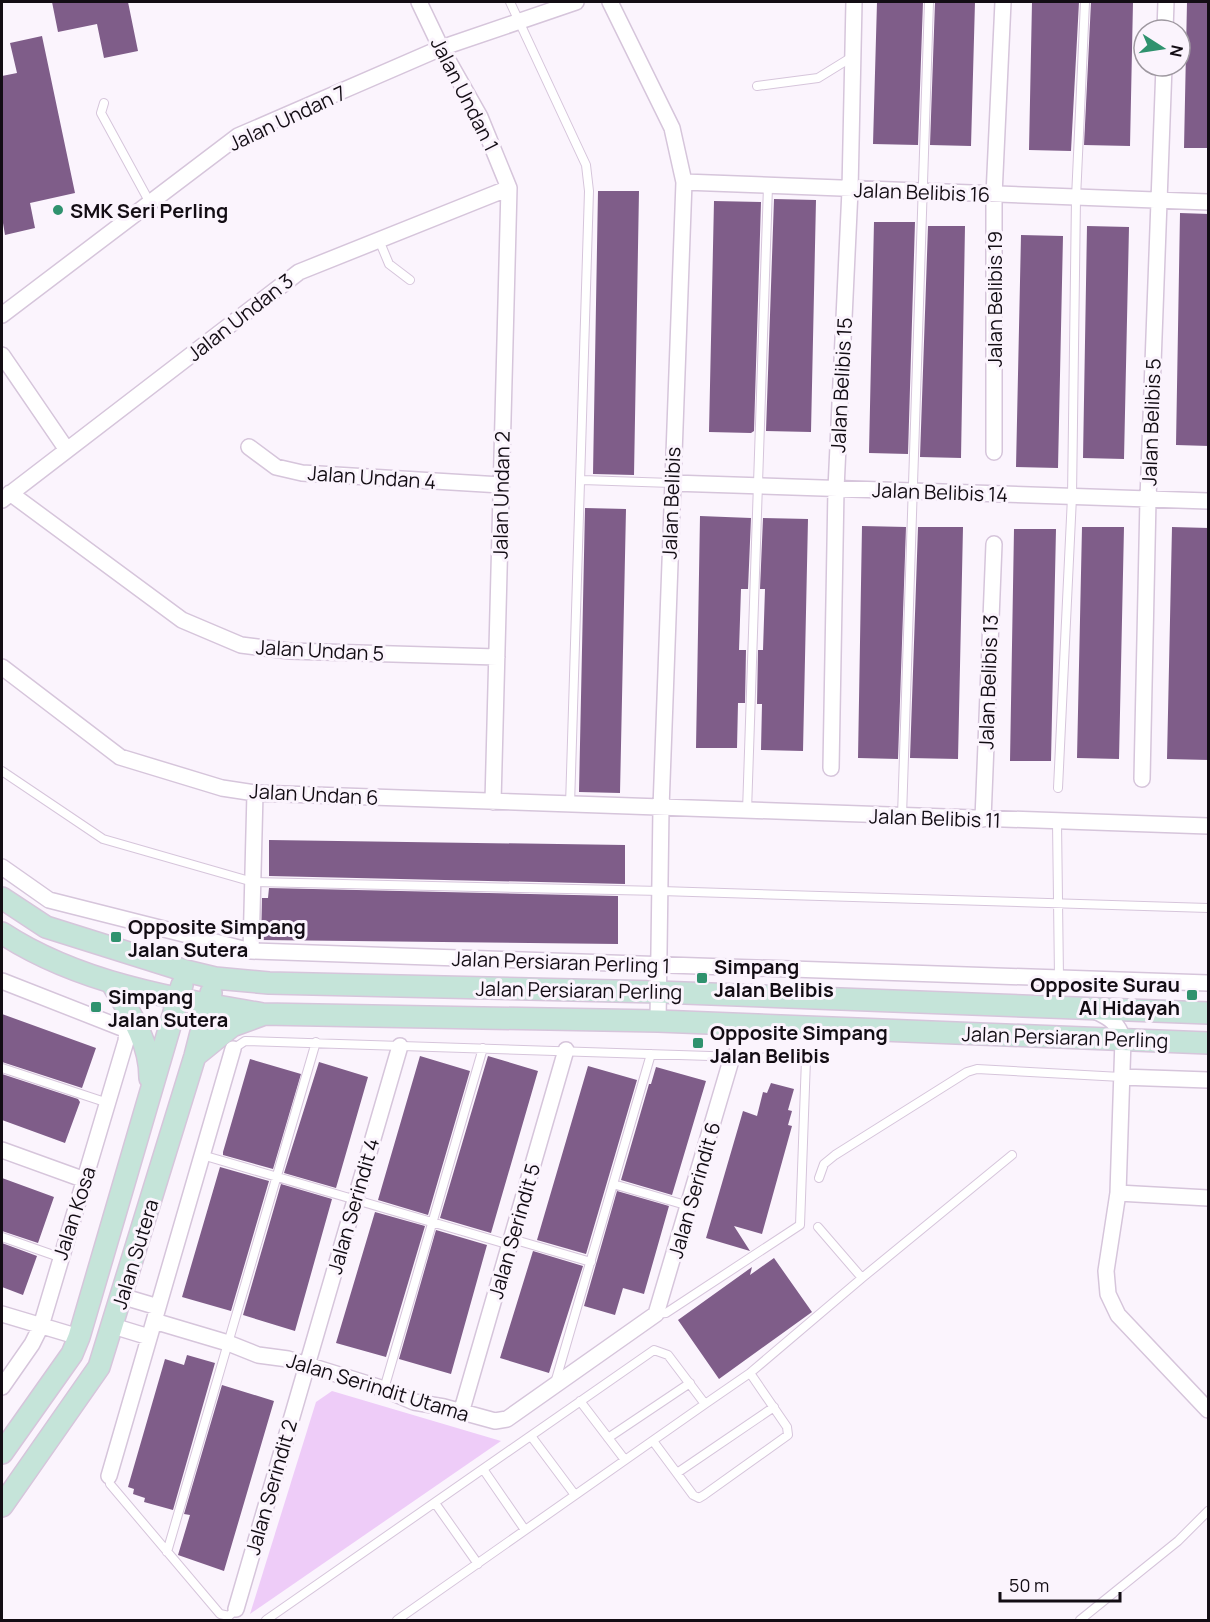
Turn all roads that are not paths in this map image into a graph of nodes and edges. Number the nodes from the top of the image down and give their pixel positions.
1 (419, 2) edge
2 (510, 2) edge
3 (576, 2) edge
4 (610, 2) edge
5 (854, 2) edge
6 (929, 2) edge
7 (1003, 2) edge
8 (1085, 2) edge
9 (1166, 2) edge
10 (1166, 18) edge
11 (519, 21) junction
12 (441, 48) junction
13 (852, 57) junction
14 (1164, 78) edge
15 (757, 86) dead end
16 (104, 103) dead end
17 (684, 182) junction
18 (768, 186) junction
19 (509, 188) junction
20 (850, 190) junction
21 (923, 192) junction
22 (994, 195) junction
23 (1076, 198) junction
24 (1161, 200) junction
25 (149, 201) junction
26 (1209, 202) edge
27 (379, 240) junction
28 (410, 280) dead end
29 (2, 315) edge
30 (2, 355) edge
31 (249, 447) dead end
32 (67, 450) junction
33 (994, 452) dead end
34 (582, 480) junction
35 (672, 483) junction
36 (501, 485) junction
37 (757, 486) junction
38 (836, 489) junction
39 (914, 492) junction
40 (6, 496) edge
41 (1072, 497) junction
42 (1148, 499) junction
43 (1209, 501) edge
44 (994, 544) dead end
45 (497, 657) junction
46 (2, 667) edge
47 (831, 768) dead end
48 (2, 771) edge
49 (1142, 778) dead end
50 (1058, 788) dead end
51 (255, 793) junction
52 (493, 802) junction
53 (570, 805) junction
54 (662, 808) junction
55 (747, 811) junction
56 (902, 817) junction
57 (983, 819) junction
58 (1057, 822) junction
59 (1209, 826) edge
60 (2, 867) edge
61 (253, 882) junction
62 (661, 891) junction
63 (2, 898) edge
64 (1056, 903) junction
65 (1209, 908) edge
66 (2, 933) edge
67 (251, 951) junction
68 (658, 965) junction
69 (186, 971) junction
70 (215, 978) junction
71 (1059, 978) junction
72 (2, 981) edge
73 (111, 982) junction
74 (1209, 983) edge
75 (658, 992) junction
76 (178, 998) junction
77 (207, 1005) junction
78 (1090, 1009) junction
79 (1209, 1013) edge
80 (263, 1014) junction
81 (658, 1021) junction
82 (1123, 1039) junction
83 (316, 1042) junction
84 (1209, 1043) edge
85 (400, 1046) junction
86 (483, 1048) junction
87 (233, 1049) joint
88 (567, 1050) junction
89 (651, 1054) junction
90 (195, 1056) junction
91 (732, 1057) junction
92 (2, 1068) edge
93 (1121, 1077) junction
94 (1209, 1080) edge
95 (150, 1091) junction
96 (108, 1103) junction
97 (2, 1150) edge
98 (202, 1155) junction
99 (1012, 1155) dead end
100 (276, 1177) junction
101 (819, 1178) dead end
102 (85, 1180) junction
103 (613, 1184) junction
104 (1118, 1193) junction
105 (1209, 1198) edge
106 (355, 1200) junction
107 (689, 1206) junction
108 (432, 1223) junction
109 (818, 1227) dead end
110 (2, 1237) edge
111 (511, 1242) junction
112 (59, 1257) junction
113 (591, 1262) junction
114 (862, 1278) junction
115 (121, 1296) junction
116 (2, 1314) edge
117 (156, 1314) junction
118 (653, 1317) junction
119 (41, 1326) junction
120 (113, 1326) junction
121 (79, 1337) junction
122 (149, 1337) junction
123 (228, 1342) junction
124 (307, 1366) junction
125 (750, 1373) junction
126 (690, 1383) junction
127 (555, 1384) junction
128 (2, 1387) edge
129 (384, 1389) junction
130 (580, 1401) junction
131 (705, 1404) junction
132 (774, 1407) junction
133 (1209, 1410) edge
134 (461, 1413) junction
135 (531, 1436) junction
136 (608, 1438) junction
137 (653, 1441) junction
138 (2, 1453) edge
139 (625, 1460) junction
140 (483, 1469) junction
141 (677, 1473) junction
142 (109, 1476) joint
143 (575, 1495) junction
144 (435, 1503) junction
145 (2, 1506) edge
146 (1209, 1511) edge
147 (525, 1530) junction
148 (168, 1552) junction
149 (478, 1564) junction
150 (236, 1609) joint
151 (266, 1620) edge
152 (397, 1620) edge
153 (1080, 1620) edge

1 - 12 street, Jalan Undan 1
2 - 11 lane
3 - 11 street, Jalan Undan 7
4 - 17 street, Jalan Belibis
5 - 13 street, Jalan Belibis 15
6 - 21 lane
7 - 22 street, Jalan Belibis 19
8 - 23 lane
9 - 10 street
11 - 12 street, Jalan Undan 7
11 - 34 lane
12 - 19 street, Jalan Undan 1
12 - 25 street, Jalan Undan 7
13 - 15 lane
13 - 20 street, Jalan Belibis 15
14 - 24 street, Jalan Belibis 5
16 - 25 lane
17 - 18 street, Jalan Belibis 16
17 - 35 street, Jalan Belibis
18 - 20 street, Jalan Belibis 16
18 - 37 lane
19 - 27 street, Jalan Undan 3
19 - 36 street, Jalan Undan 2
20 - 21 street, Jalan Belibis 16
20 - 38 street, Jalan Belibis 15
21 - 22 street, Jalan Belibis 16
21 - 39 lane
22 - 23 street, Jalan Belibis 16
22 - 33 street, Jalan Belibis 19
23 - 24 street, Jalan Belibis 16
23 - 41 lane
24 - 26 street, Jalan Belibis 16
24 - 42 street, Jalan Belibis 5
25 - 29 street, Jalan Undan 7
27 - 28 lane
27 - 32 street, Jalan Undan 3
30 - 32 street
31 - 36 street, Jalan Undan 4
32 - 40 street, Jalan Undan 3
34 - 35 lane
34 - 53 lane
35 - 37 street, Jalan Belibis 14
35 - 54 street, Jalan Belibis
36 - 45 street, Jalan Undan 2
37 - 38 street, Jalan Belibis 14
37 - 55 lane
38 - 39 street, Jalan Belibis 14
38 - 47 street, Jalan Belibis 15
39 - 41 street, Jalan Belibis 14
39 - 56 lane
40 - 45 street, Jalan Undan 5
41 - 42 street, Jalan Belibis 14
41 - 50 lane
42 - 43 street, Jalan Belibis 14
42 - 49 street, Jalan Belibis 5
44 - 57 street, Jalan Belibis 13
45 - 52 street, Jalan Undan 2
46 - 51 street, Jalan Undan 6
48 - 61 lane
51 - 52 street, Jalan Undan 6
51 - 61 street
52 - 53 street, Jalan Undan 6
53 - 54 street, Jalan Undan 6
54 - 55 street, Jalan Belibis 11
54 - 62 street, Jalan Belibis
55 - 56 street, Jalan Belibis 11
56 - 57 street, Jalan Belibis 11
57 - 58 street, Jalan Belibis 11
58 - 59 street, Jalan Belibis 11
58 - 64 lane
60 - 67 street, Jalan Persiaran Perling 1
61 - 62 lane
61 - 67 street
62 - 64 lane
62 - 68 street, Jalan Belibis
63 - 69 main road, Jalan Persiaran Perling
64 - 65 lane
64 - 71 lane
66 - 73 main road, Jalan Persiaran Perling
67 - 68 street, Jalan Persiaran Perling 1
68 - 71 street, Jalan Persiaran Perling 1
68 - 75 street, Jalan Belibis
69 - 70 main road, Jalan Persiaran Perling
69 - 76 main road, Jalan Sutera
70 - 75 main road, Jalan Persiaran Perling
70 - 77 main road, Jalan Sutera
71 - 74 street, Jalan Persiaran Perling 1
72 - 96 street, Jalan Kosa
73 - 76 main road, Jalan Persiaran Perling
73 - 95 main road
75 - 78 main road, Jalan Persiaran Perling
75 - 81 street, Jalan Belibis
76 - 77 main road, Jalan Persiaran Perling
76 - 95 main road, Jalan Sutera
77 - 80 main road, Jalan Persiaran Perling
77 - 90 main road, Jalan Sutera
78 - 79 main road, Jalan Persiaran Perling
78 - 82 street
80 - 81 main road, Jalan Persiaran Perling
80 - 90 main road
81 - 82 main road, Jalan Persiaran Perling
82 - 84 main road, Jalan Persiaran Perling
82 - 93 street
83 - 85 lane
83 - 87 lane
83 - 100 lane
85 - 86 lane
85 - 106 street, Jalan Serindit 4
86 - 88 lane
86 - 108 lane
87 - 98 street
88 - 89 lane
88 - 111 street, Jalan Serindit 5
89 - 91 lane
89 - 103 lane
90 - 115 main road, Jalan Sutera
91 - 107 street, Jalan Serindit 6
91 - 118 lane
92 - 96 lane
93 - 94 street
93 - 101 lane
93 - 104 street
95 - 121 main road, Jalan Sutera
96 - 102 street, Jalan Kosa
97 - 102 street
98 - 100 lane
98 - 117 street
99 - 114 lane
100 - 106 lane
100 - 123 lane
102 - 112 street, Jalan Kosa
103 - 107 lane
103 - 113 lane
104 - 105 street
104 - 133 street
106 - 108 lane
106 - 124 street, Jalan Serindit 4
107 - 118 street, Jalan Serindit 6
108 - 111 lane
108 - 129 lane
109 - 114 lane
110 - 112 lane
111 - 113 lane
111 - 134 street, Jalan Serindit 5
112 - 119 street, Jalan Kosa
113 - 127 lane
114 - 125 lane
115 - 117 street, Jalan Serindit Utama
115 - 120 main road, Jalan Sutera
116 - 119 street
117 - 122 street
117 - 123 street, Jalan Serindit Utama
118 - 127 street, Jalan Serindit Utama
119 - 121 street
119 - 128 street, Jalan Kosa
120 - 122 street
120 - 145 main road, Jalan Sutera
121 - 138 main road, Jalan Sutera
122 - 142 street
123 - 124 street, Jalan Serindit Utama
123 - 148 lane
124 - 129 street, Jalan Serindit Utama
124 - 150 street, Jalan Serindit 2
125 - 131 lane
125 - 132 lane
126 - 130 lane
126 - 131 lane
126 - 136 lane
127 - 134 street, Jalan Serindit Utama
129 - 134 street, Jalan Serindit Utama
130 - 135 lane
130 - 136 lane
131 - 137 lane
132 - 141 lane
132 - 141 lane
135 - 140 lane
135 - 143 lane
136 - 139 lane
137 - 139 lane
137 - 141 lane
139 - 143 lane
140 - 144 lane
140 - 147 lane
142 - 148 lane
143 - 147 lane
144 - 149 lane
144 - 151 lane
146 - 153 lane
147 - 149 lane
148 - 150 lane
149 - 152 lane

